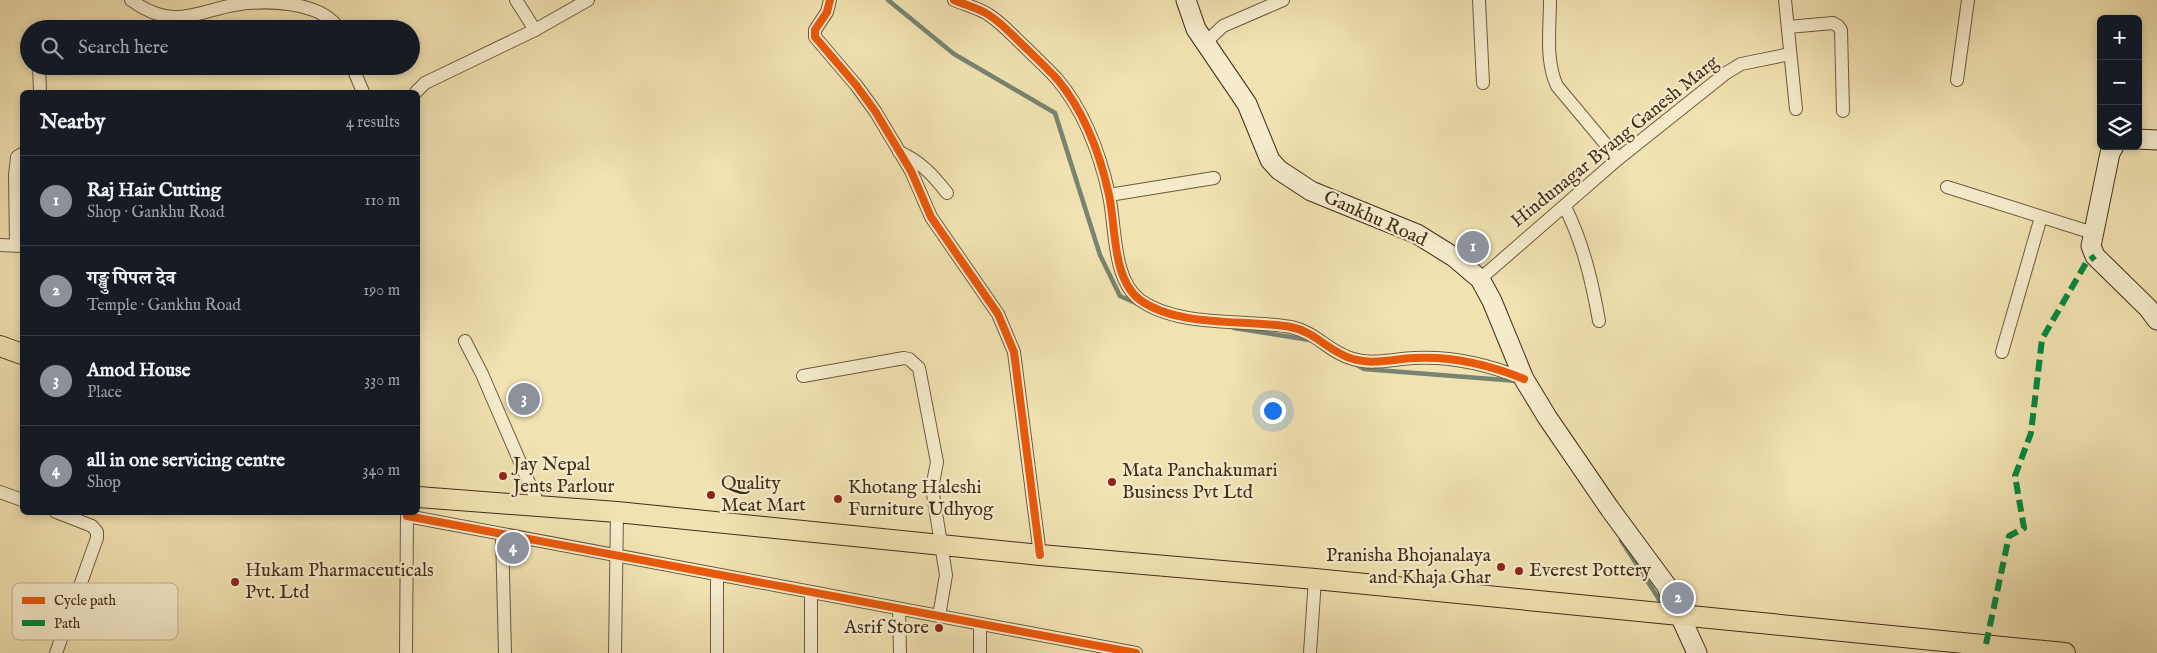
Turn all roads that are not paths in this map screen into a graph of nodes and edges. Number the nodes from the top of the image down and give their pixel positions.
1 (131, 0) edge
2 (516, 0) edge
3 (588, 0) edge
4 (830, 0) edge
5 (954, 0) edge
6 (1186, 0) edge
7 (1282, 0) edge
8 (1479, 0) edge
9 (1550, 0) edge
10 (1785, 0) edge
11 (1968, 0) edge
12 (326, 20) edge
13 (1788, 27) junction
14 (535, 30) junction
15 (1206, 42) junction
16 (1790, 54) junction
17 (40, 75) edge
18 (356, 75) edge
19 (1957, 80) dead end
20 (1483, 84) dead end
21 (40, 90) edge
22 (362, 90) edge
23 (418, 90) edge
24 (1796, 110) dead end
25 (1843, 111) dead end
26 (2142, 139) edge
27 (2157, 140) edge
28 (2112, 150) edge
29 (899, 152) junction
30 (20, 156) edge
31 (1618, 160) junction
32 (1214, 178) dead end
33 (1947, 188) dead end
34 (947, 193) dead end
35 (1109, 194) junction
36 (1565, 207) junction
37 (2041, 217) junction
38 (2093, 233) junction
39 (0, 245) edge
40 (19, 246) edge
41 (1480, 279) junction
42 (2157, 320) edge
43 (1599, 321) dead end
44 (464, 341) dead end
45 (0, 346) edge
46 (2002, 352) dead end
47 (20, 353) edge
48 (802, 376) dead end
49 (1524, 379) junction
50 (0, 492) edge
51 (420, 497) edge
52 (20, 499) edge
53 (539, 506) junction
54 (617, 512) junction
55 (64, 515) edge
56 (407, 515) edge
57 (412, 515) edge
58 (502, 534) junction
59 (943, 546) junction
60 (1040, 555) junction
61 (617, 556) junction
62 (717, 575) junction
63 (1315, 579) junction
64 (81, 583) edge
65 (811, 593) junction
66 (899, 609) junction
67 (1679, 615) junction
68 (939, 616) junction
69 (980, 625) junction
70 (61, 640) edge
71 (1067, 647) edge
72 (56, 653) edge
73 (406, 653) edge
74 (505, 653) edge
75 (615, 653) edge
76 (717, 653) edge
77 (811, 653) edge
78 (900, 653) edge
79 (980, 653) edge
80 (1136, 653) edge
81 (1310, 653) edge
82 (1697, 653) edge
83 (2065, 653) edge

1 - 12 street
2 - 14 street
3 - 14 street
4 - 29 street
5 - 35 street
6 - 15 main road, Gankhu Road
7 - 15 street
8 - 20 street
9 - 31 street
10 - 13 street
11 - 19 street
13 - 16 street
13 - 25 street
14 - 23 street
15 - 41 main road, Gankhu Road
16 - 24 street
16 - 31 street, Hindunagar Byang Ganesh Marg
17 - 21 street
18 - 22 street
26 - 27 main road
28 - 38 main road
29 - 34 street
29 - 60 street
30 - 40 street
31 - 36 street, Hindunagar Byang Ganesh Marg
32 - 35 street
33 - 37 street
35 - 49 street
36 - 41 street, Hindunagar Byang Ganesh Marg
36 - 43 street
37 - 38 street
37 - 46 street
38 - 42 main road
39 - 40 street
41 - 49 main road, Gankhu Road
44 - 53 street
45 - 47 main road
48 - 59 street
49 - 67 main road, Gankhu Road
50 - 52 street
51 - 53 main road
53 - 54 main road
54 - 59 main road
54 - 61 street
55 - 64 street
56 - 73 street
57 - 58 street
58 - 61 street
58 - 74 street
59 - 60 main road
59 - 68 street
60 - 63 main road
61 - 62 street
61 - 75 street
62 - 65 street
62 - 76 street
63 - 67 main road
63 - 81 street
65 - 66 street
65 - 77 street
66 - 68 street
66 - 78 street
67 - 82 main road, Gankhu Road
67 - 83 main road
68 - 69 street
69 - 71 street
69 - 79 street
70 - 72 street
71 - 80 street

